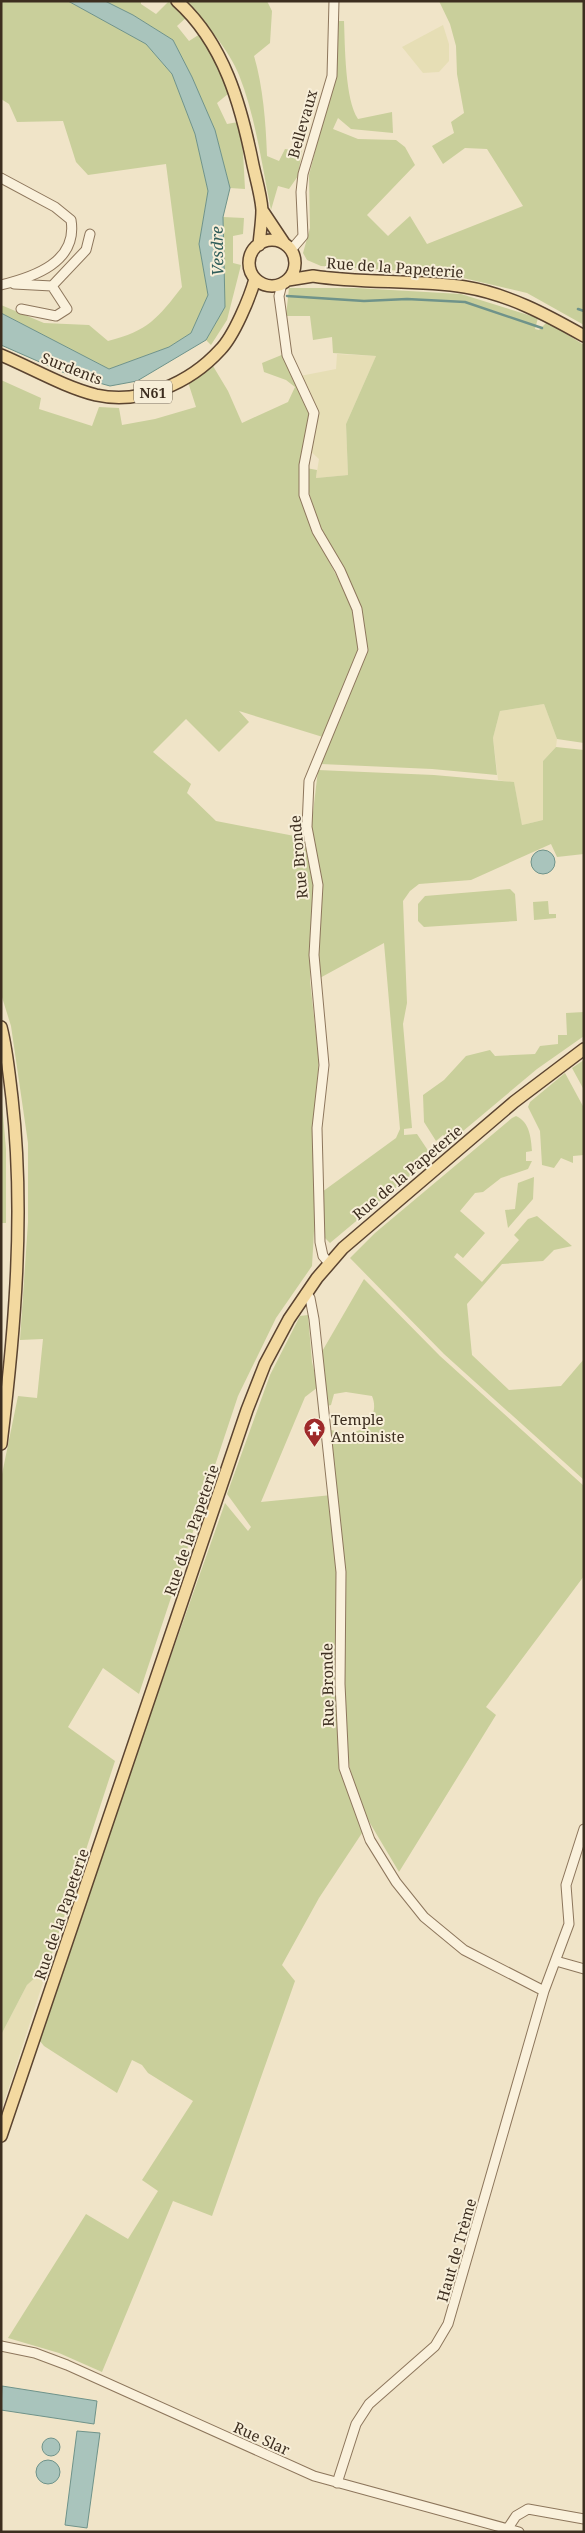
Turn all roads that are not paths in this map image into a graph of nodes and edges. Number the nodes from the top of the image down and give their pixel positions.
1 (176, 1) edge
2 (334, 1) edge
3 (1, 178) edge
4 (262, 210) junction
5 (90, 234) dead end
6 (70, 244) junction
7 (259, 245) junction
8 (86, 250) junction
9 (290, 251) junction
10 (313, 276) junction
11 (255, 279) junction
12 (285, 282) junction
13 (5, 285) edge
14 (52, 286) junction
15 (21, 309) dead end
16 (584, 336) edge
17 (1, 355) edge
18 (1, 1027) edge
19 (584, 1049) edge
20 (329, 1263) junction
21 (306, 1292) junction
22 (1, 1444) edge
23 (584, 1829) edge
24 (556, 1962) junction
25 (584, 1969) edge
26 (544, 1991) junction
27 (1, 2136) edge
28 (1, 2346) edge
29 (337, 2483) junction
30 (584, 2519) edge
31 (508, 2528) junction
32 (519, 2532) edge

1 - 4 main road, N61
2 - 9 street, Bellevaux
3 - 6 street
4 - 7 main road, N61
4 - 9 main road, N61
5 - 8 street
6 - 8 street
6 - 13 street
7 - 9 main road
7 - 11 main road, N61
8 - 14 street
9 - 10 main road, Rue de la Papeterie
9 - 12 main road
10 - 12 main road, Rue de la Papeterie
10 - 16 main road, Rue de la Papeterie
11 - 12 main road
11 - 17 main road, Surdents / N61
12 - 20 street, Rue Bronde
13 - 14 street
14 - 15 street
18 - 22 main road
19 - 20 main road, Rue de la Papeterie
20 - 21 main road, Rue de la Papeterie
21 - 26 street, Rue Bronde
21 - 27 main road, Rue de la Papeterie
23 - 24 street, Haut de Trème
24 - 25 street
24 - 26 street, Haut de Trème
26 - 29 street, Haut de Trème
28 - 29 street, Rue Slar
29 - 31 street, Rue Slar
30 - 31 street
31 - 32 street, Rue Slar

